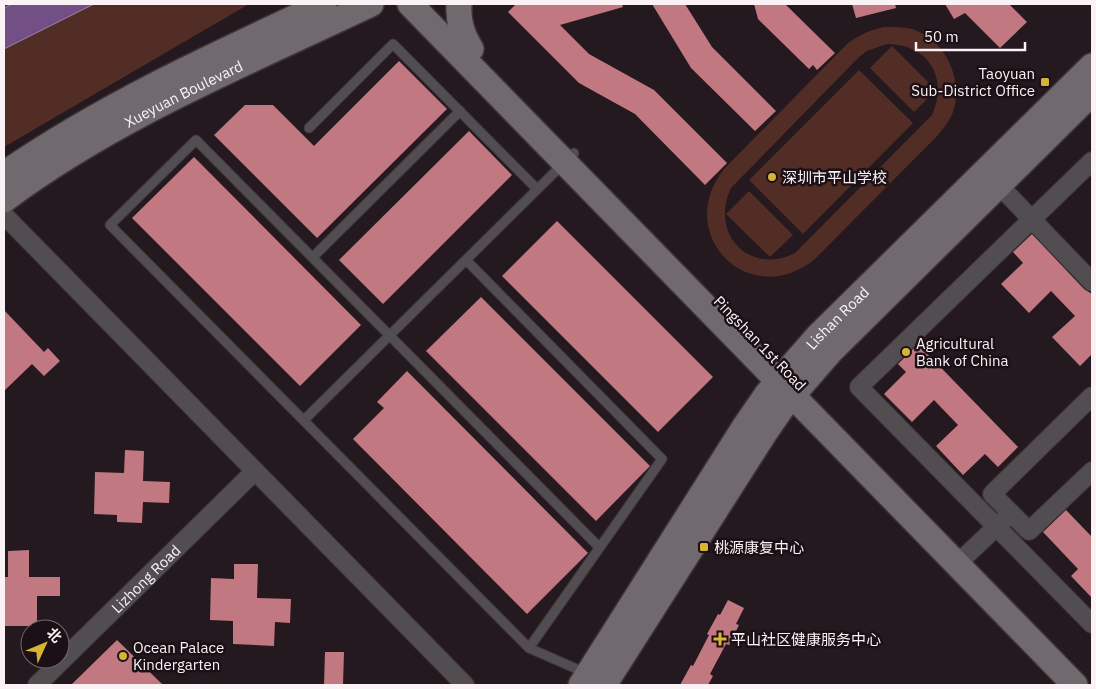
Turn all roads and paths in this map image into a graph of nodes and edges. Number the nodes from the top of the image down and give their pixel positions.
1 (324, 4) edge
2 (371, 4) edge
3 (410, 4) edge
4 (427, 4) edge
5 (459, 4) edge
6 (472, 49) junction
7 (1092, 66) edge
8 (1092, 93) edge
9 (460, 111) junction
10 (308, 128) dead end
11 (569, 158) junction
12 (1092, 161) edge
13 (4, 174) edge
14 (992, 178) junction
15 (538, 189) junction
16 (4, 200) edge
17 (4, 214) edge
18 (1032, 220) junction
19 (312, 257) junction
20 (466, 260) junction
21 (1092, 282) edge
22 (390, 336) junction
23 (790, 383) junction
24 (1092, 396) edge
25 (304, 420) junction
26 (1092, 470) edge
27 (255, 471) junction
28 (1010, 512) junction
29 (996, 527) junction
30 (600, 547) junction
31 (962, 560) junction
32 (1092, 624) edge
33 (529, 648) junction
34 (598, 682) edge
35 (1092, 683) edge
36 (37, 685) edge
37 (465, 685) edge
38 (1076, 685) edge

1 - 13 street, Xueyuan Boulevard
2 - 16 street, Xueyuan Boulevard
3 - 11 street, Pingshan 1st Road
4 - 6 street, Pingshan 1st Road
5 - 6 street
6 - 11 street, Pingshan 1st Road
7 - 14 street, Lishan Road
8 - 14 street, Lishan Road
9 - 10 lane
9 - 15 lane
9 - 19 lane
11 - 15 lane
11 - 23 street, Pingshan 1st Road
12 - 18 street
14 - 18 street
14 - 23 street, Lishan Road
15 - 20 lane
17 - 27 street
18 - 21 street
18 - 29 street
19 - 22 lane
19 - 25 lane
20 - 22 lane
20 - 30 lane
22 - 25 lane
22 - 30 lane
23 - 31 street, Pingshan 1st Road
23 - 34 street, Lishan Road
24 - 28 street
25 - 33 lane
26 - 28 street
27 - 36 street, Lizhong Road
27 - 37 street
28 - 29 street
29 - 31 street
29 - 32 street
30 - 33 lane
31 - 35 street, Pingshan 1st Road
31 - 38 street, Pingshan 1st Road
33 - 34 lane

